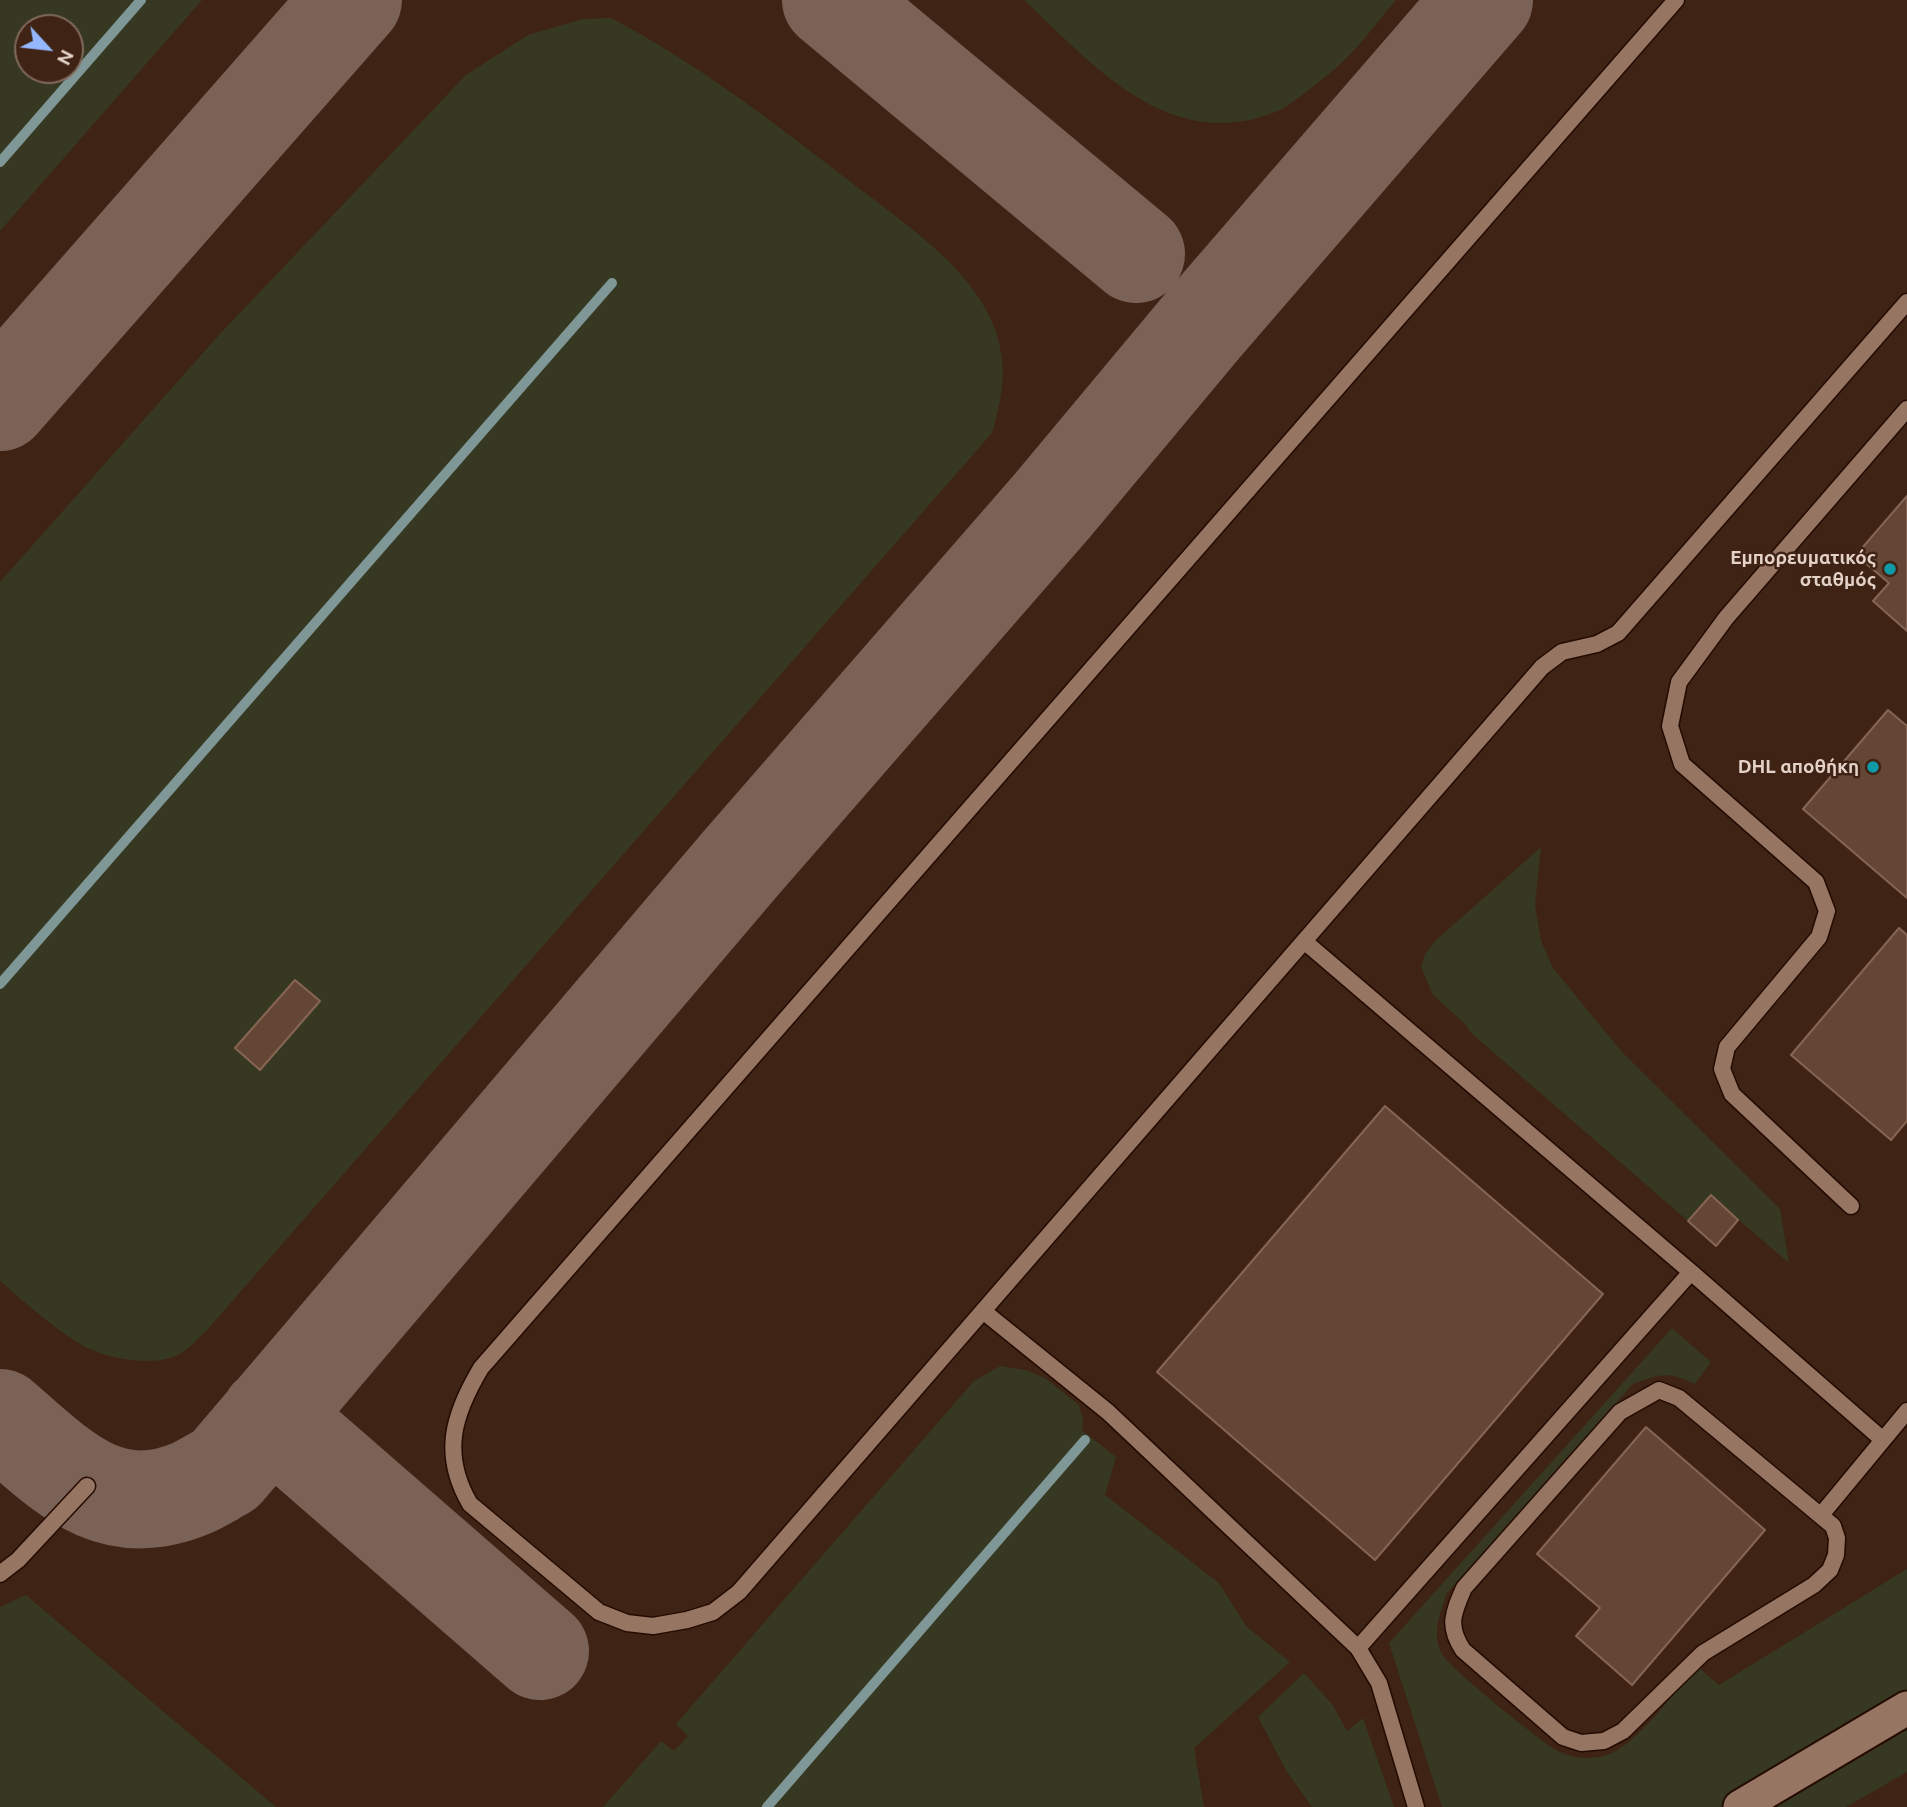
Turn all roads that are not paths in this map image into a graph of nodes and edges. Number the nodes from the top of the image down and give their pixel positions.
1 (1676, 0) edge
2 (1907, 302) edge
3 (1907, 409) edge
4 (1304, 941) junction
5 (1851, 1206) dead end
6 (1691, 1272) junction
7 (983, 1311) junction
8 (1907, 1411) edge
9 (1883, 1440) junction
10 (87, 1486) dead end
11 (1821, 1515) junction
12 (0, 1574) edge
13 (1358, 1648) junction
14 (1907, 1708) edge
15 (1416, 1807) edge
16 (1740, 1807) edge

1 - 7 lane
2 - 4 lane
3 - 5 lane
4 - 6 lane
4 - 7 lane
6 - 9 lane
6 - 13 lane
7 - 13 lane
8 - 9 lane
9 - 11 lane
10 - 12 lane
11 - 11 lane
13 - 15 lane
14 - 16 street

